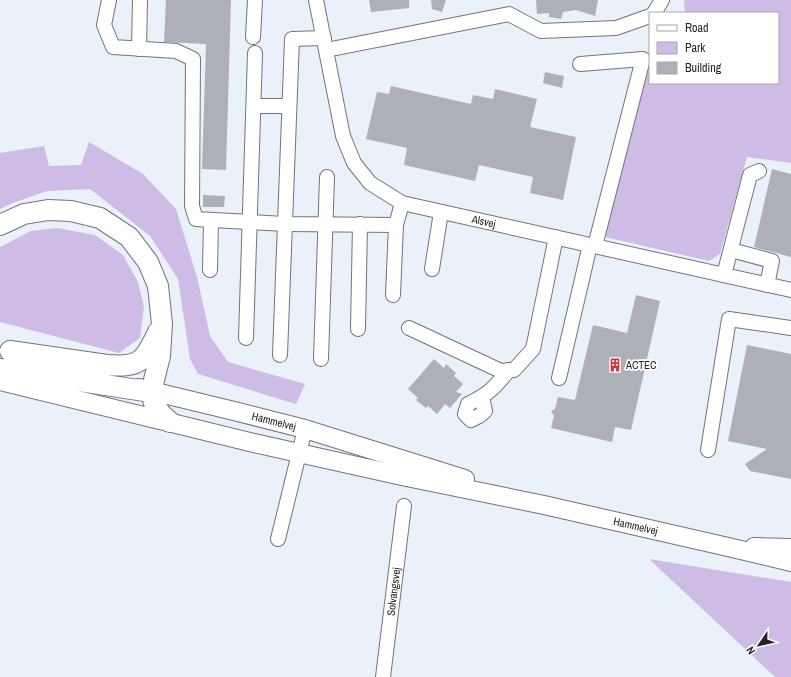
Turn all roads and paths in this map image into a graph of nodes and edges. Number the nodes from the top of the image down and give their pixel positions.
1 (108, 0) edge
2 (140, 0) edge
3 (255, 0) edge
4 (316, 0) edge
5 (662, 0) edge
6 (655, 12) edge
7 (649, 16) edge
8 (253, 37) dead end
9 (325, 44) junction
10 (139, 49) junction
11 (255, 53) dead end
12 (580, 64) dead end
13 (254, 106) junction
14 (289, 106) junction
15 (759, 171) dead end
16 (327, 177) dead end
17 (402, 203) junction
18 (441, 212) junction
19 (211, 220) junction
20 (250, 222) junction
21 (285, 224) junction
22 (325, 224) junction
23 (360, 224) junction
24 (396, 225) junction
25 (0, 226) edge
26 (556, 237) junction
27 (592, 245) junction
28 (731, 250) junction
29 (432, 269) dead end
30 (210, 270) dead end
31 (724, 275) junction
32 (766, 284) junction
33 (791, 290) edge
34 (392, 295) dead end
35 (162, 324) junction
36 (409, 328) dead end
37 (791, 328) edge
38 (358, 329) dead end
39 (246, 338) dead end
40 (5, 349) edge
41 (280, 355) dead end
42 (321, 359) dead end
43 (0, 369) edge
44 (509, 370) junction
45 (559, 378) dead end
46 (0, 381) edge
47 (151, 392) junction
48 (482, 397) dead end
49 (170, 422) junction
50 (305, 429) junction
51 (708, 450) dead end
52 (298, 453) junction
53 (544, 505) junction
54 (404, 506) dead end
55 (278, 539) dead end
56 (790, 558) edge
57 (382, 677) edge

1 - 10 street
2 - 10 street
3 - 8 street
4 - 9 street, Alsvej
5 - 6 street
7 - 9 street
9 - 14 street
9 - 17 street, Alsvej
10 - 19 street
11 - 13 street
12 - 27 street
13 - 14 street
13 - 20 street
14 - 21 street
15 - 28 street
16 - 22 street
17 - 18 street, Alsvej
17 - 24 street
18 - 26 street, Alsvej
18 - 29 street
19 - 20 street
19 - 30 street
20 - 21 street
20 - 39 street
21 - 22 street
21 - 41 street
22 - 23 street
22 - 42 street
23 - 24 street
23 - 38 street
24 - 34 street
25 - 35 highway
26 - 27 street, Alsvej
26 - 44 street
27 - 31 street, Alsvej
27 - 45 street
28 - 31 street
28 - 32 street
31 - 32 street, Alsvej
32 - 33 street, Alsvej
35 - 40 highway
35 - 47 highway
36 - 44 street
37 - 51 street
40 - 47 main road, Hammelvej
43 - 47 highway
44 - 48 street
46 - 49 main road, Hammelvej
47 - 49 highway
47 - 50 main road, Hammelvej
49 - 52 main road, Hammelvej
50 - 52 street
50 - 53 main road, Hammelvej
52 - 53 main road, Hammelvej
52 - 55 street
53 - 56 main road, Hammelvej
54 - 57 street, Solvangsvej

